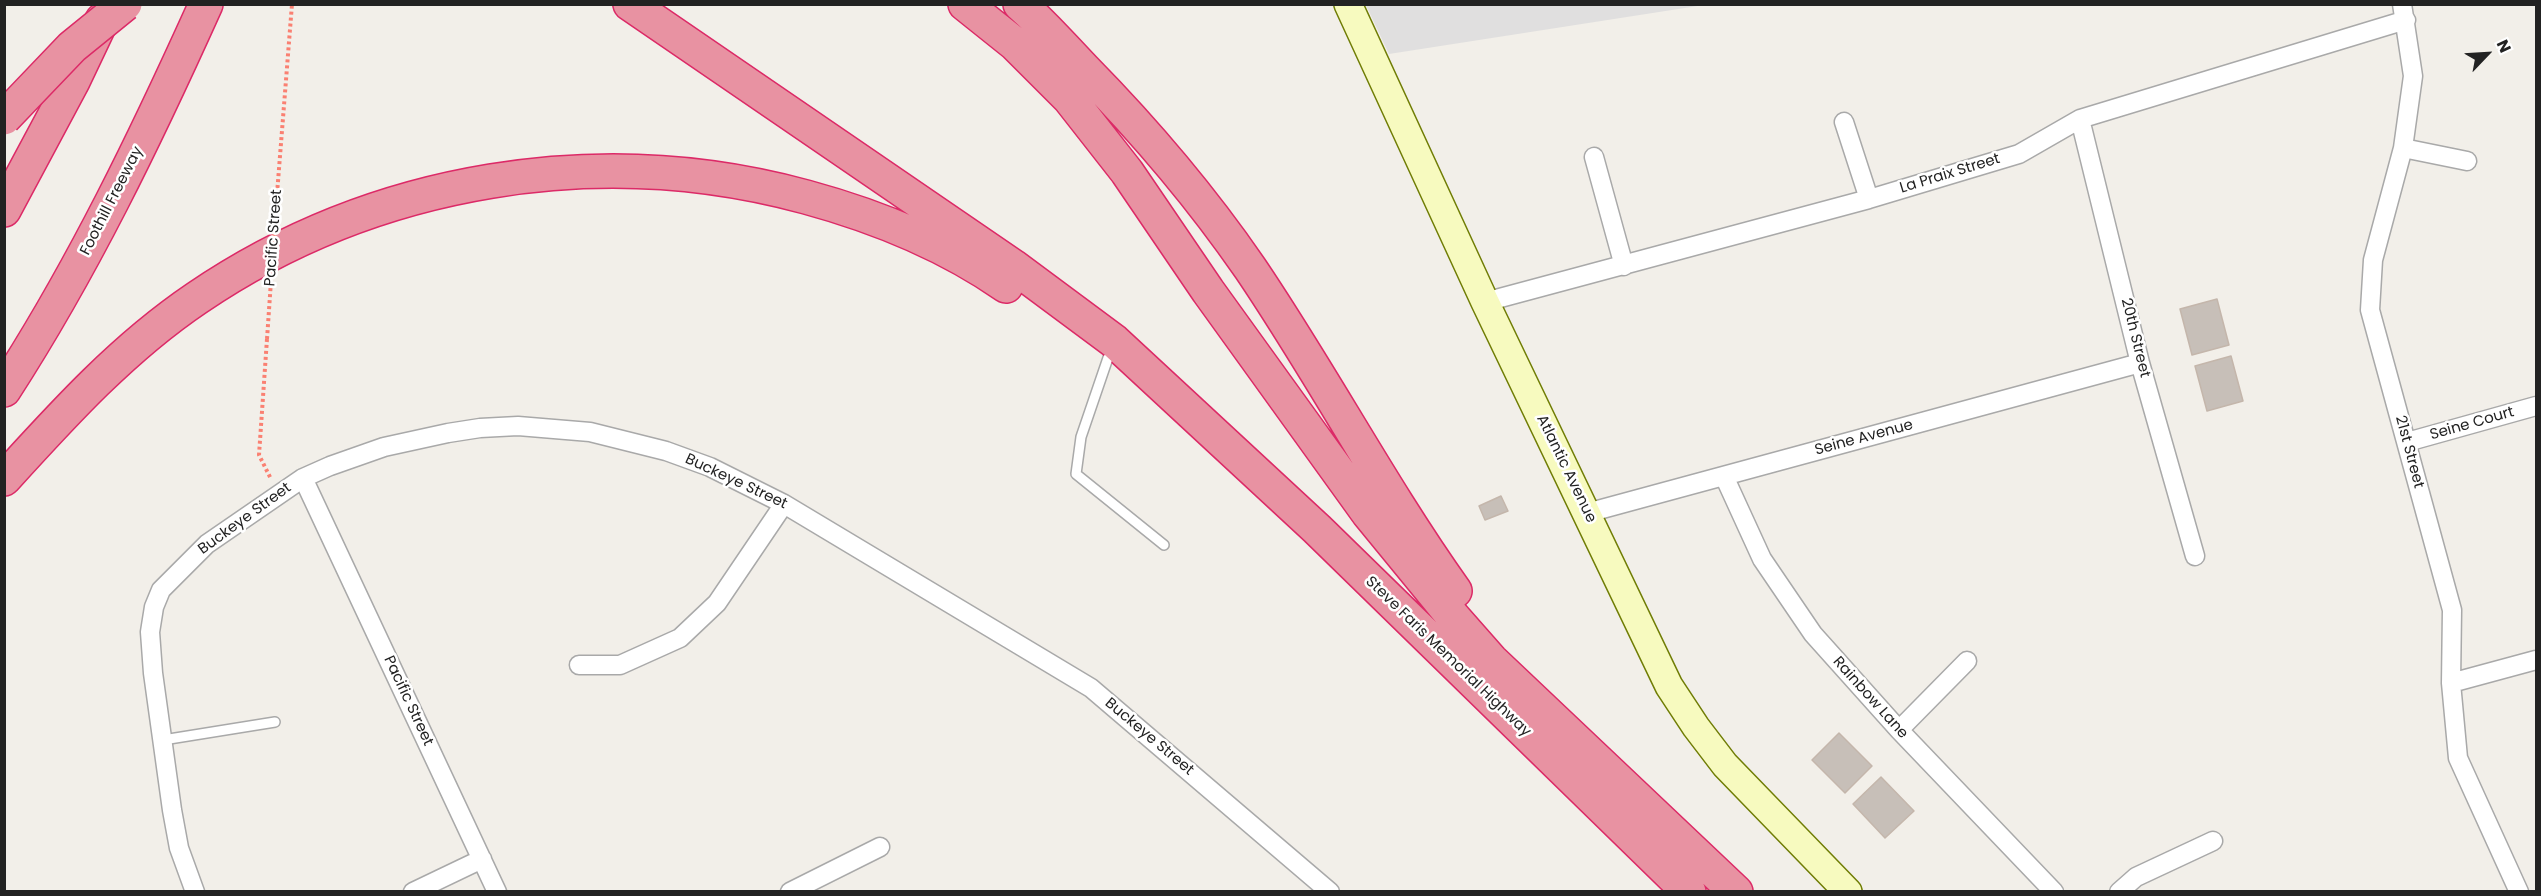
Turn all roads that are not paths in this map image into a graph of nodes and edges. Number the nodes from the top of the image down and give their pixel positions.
1 (109, 4) edge
2 (125, 4) edge
3 (206, 4) edge
4 (630, 4) edge
5 (965, 4) edge
6 (1020, 4) edge
7 (1348, 4) edge
8 (2404, 12) edge
9 (4, 118) edge
10 (2080, 119) junction
11 (1844, 122) dead end
12 (2403, 148) junction
13 (1594, 157) dead end
14 (2467, 161) dead end
15 (1869, 199) junction
16 (4, 210) edge
17 (1624, 266) junction
18 (1485, 302) junction
19 (1113, 351) junction
20 (2140, 363) junction
21 (4, 390) edge
22 (2536, 406) edge
23 (2407, 442) junction
24 (1724, 476) junction
25 (303, 478) junction
26 (4, 479) edge
27 (784, 504) junction
28 (1587, 513) junction
29 (1164, 545) dead end
30 (2195, 556) dead end
31 (2536, 660) edge
32 (1966, 661) dead end
33 (579, 665) dead end
34 (2451, 683) junction
35 (275, 722) dead end
36 (1899, 730) junction
37 (163, 740) junction
38 (2213, 841) dead end
39 (880, 847) dead end
40 (482, 859) junction
41 (195, 891) edge
42 (413, 891) edge
43 (497, 891) edge
44 (790, 891) edge
45 (1330, 891) edge
46 (1689, 891) edge
47 (1736, 891) edge
48 (1848, 891) edge
49 (2054, 891) edge
50 (2119, 891) edge
51 (2519, 891) edge

1 - 16 highway
2 - 9 highway, bridge
3 - 21 highway, Foothill Freeway
4 - 19 highway
5 - 47 highway
6 - 47 highway
7 - 18 street, Atlantic Avenue
8 - 10 street, La Praix Street
8 - 12 street, 21st Street
10 - 15 street, La Praix Street
10 - 20 street, 20th Street
11 - 15 street
12 - 14 street
12 - 23 street, 21st Street
13 - 17 street
15 - 17 street, La Praix Street
17 - 18 street, La Praix Street
18 - 28 street, Atlantic Avenue
19 - 26 highway
19 - 29 lane
19 - 46 highway, Steve Faris Memorial Highway
20 - 24 street, Seine Avenue
20 - 30 street, 20th Street
22 - 23 street, Seine Court
23 - 34 street, 21st Street
24 - 28 street, Seine Avenue
24 - 36 street, Rainbow Lane
25 - 27 street, Buckeye Street
25 - 37 street, Buckeye Street
25 - 40 street, Pacific Street
27 - 33 street
27 - 45 street, Buckeye Street
28 - 48 street, Atlantic Avenue
31 - 34 street
32 - 36 street
34 - 51 street, 21st Street
35 - 37 lane
36 - 49 street, Rainbow Lane
37 - 41 street, Buckeye Street
38 - 50 street
39 - 44 street
40 - 42 street
40 - 43 street, Pacific Street

